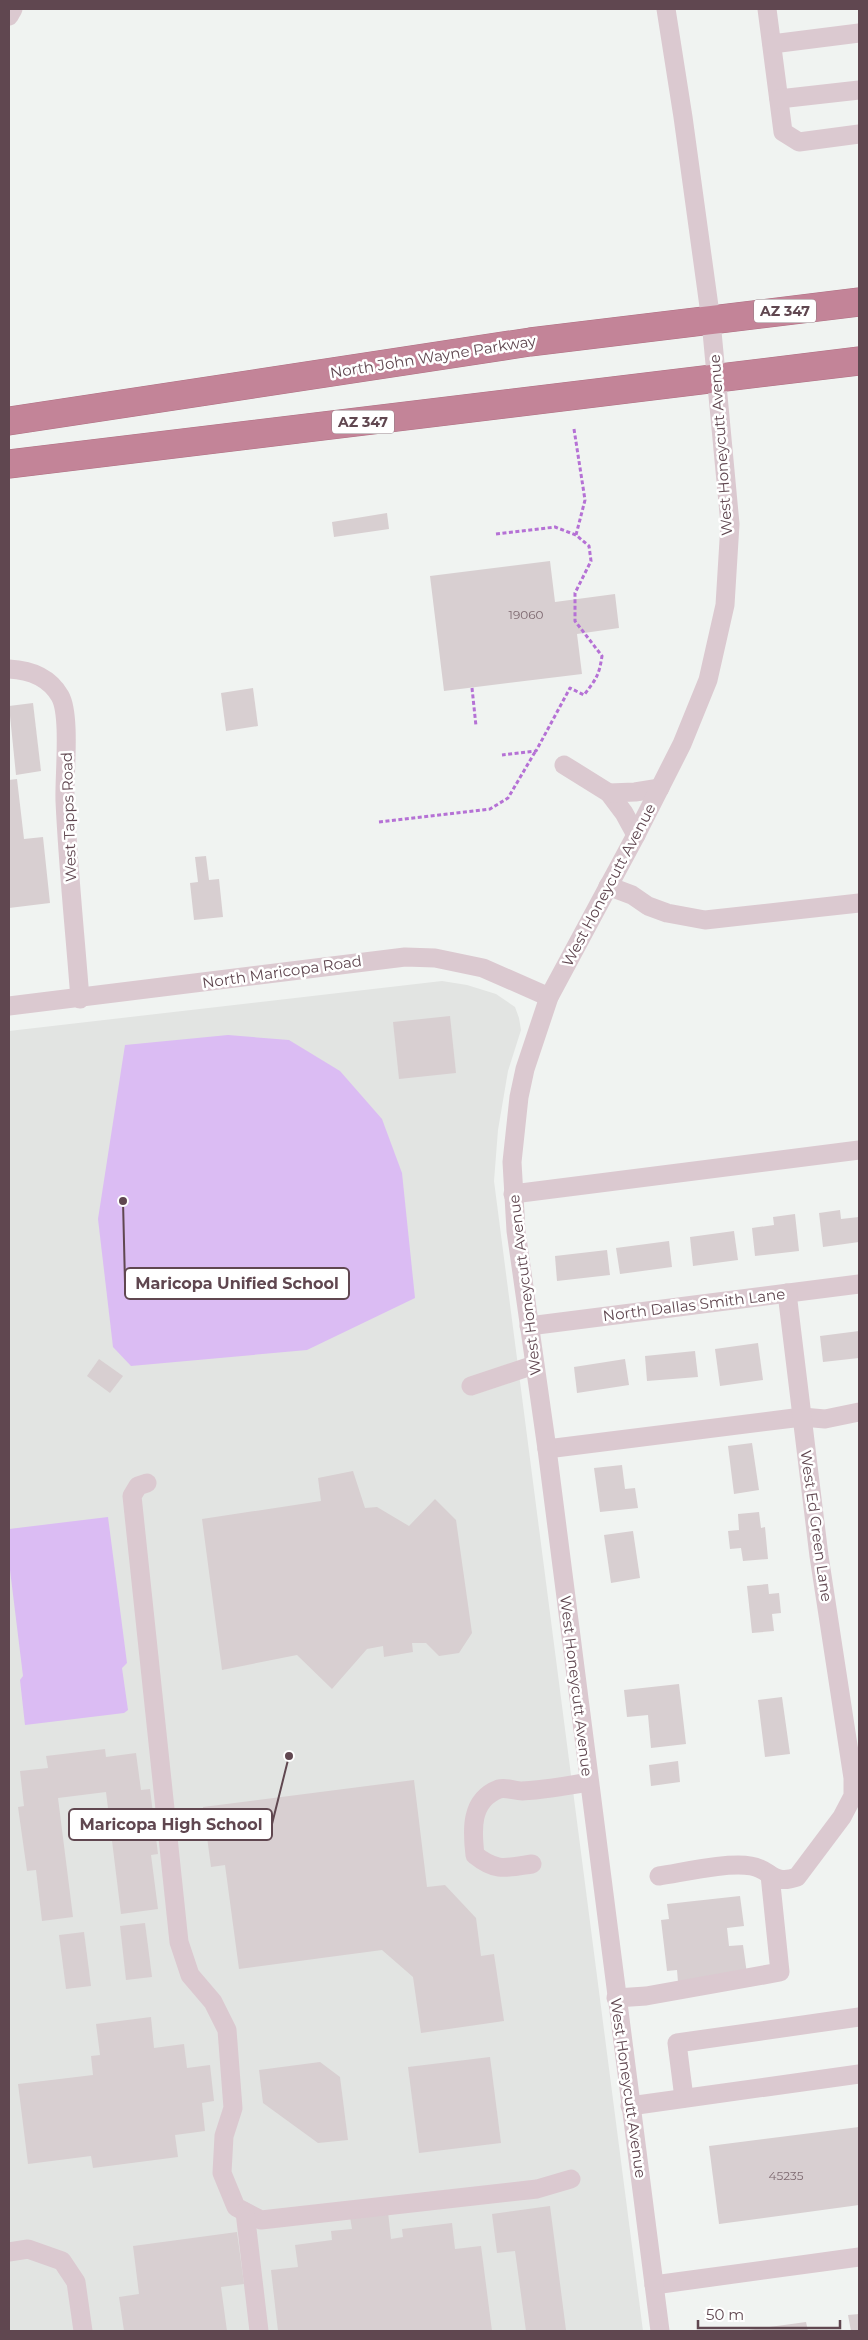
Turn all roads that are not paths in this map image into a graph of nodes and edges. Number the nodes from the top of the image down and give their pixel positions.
1 (13, 9) edge
2 (666, 9) edge
3 (767, 9) edge
4 (9, 16) edge
5 (859, 33) edge
6 (772, 44) junction
7 (859, 90) edge
8 (779, 99) junction
9 (859, 134) edge
10 (859, 302) edge
11 (711, 321) junction
12 (859, 361) edge
13 (716, 378) junction
14 (9, 421) edge
15 (9, 464) edge
16 (9, 669) edge
17 (564, 765) dead end
18 (660, 788) junction
19 (609, 793) junction
20 (636, 835) junction
21 (608, 886) junction
22 (859, 903) edge
23 (549, 997) junction
24 (80, 999) junction
25 (9, 1006) edge
26 (859, 1150) edge
27 (514, 1194) junction
28 (859, 1284) edge
29 (787, 1293) junction
30 (529, 1326) junction
31 (534, 1364) junction
32 (471, 1386) dead end
33 (859, 1412) edge
34 (802, 1417) junction
35 (547, 1449) junction
36 (147, 1483) dead end
37 (588, 1782) junction
38 (532, 1864) dead end
39 (770, 1875) junction
40 (659, 1876) dead end
41 (616, 1998) junction
42 (859, 2017) edge
43 (859, 2074) edge
44 (684, 2098) junction
45 (630, 2106) junction
46 (571, 2179) dead end
47 (245, 2212) junction
48 (9, 2252) edge
49 (859, 2258) edge
50 (654, 2285) junction
51 (83, 2331) edge
52 (259, 2331) edge
53 (660, 2331) edge

1 - 4 street
2 - 11 street, West Honeycutt Avenue
3 - 6 street
5 - 6 street
6 - 8 street
7 - 8 street
8 - 9 street
10 - 11 highway, North John Wayne Parkway / AZ 347
11 - 13 street, West Honeycutt Avenue
11 - 14 highway, North John Wayne Parkway / AZ 347
12 - 13 highway, AZ 347
13 - 15 highway, AZ 347
13 - 18 street, West Honeycutt Avenue
16 - 24 street, West Tapps Road
17 - 19 street
18 - 19 street
18 - 20 street, West Honeycutt Avenue
19 - 20 street
20 - 21 street, West Honeycutt Avenue
21 - 22 street
21 - 23 street, West Honeycutt Avenue
23 - 24 street, North Maricopa Road
23 - 27 street, West Honeycutt Avenue
24 - 25 street, North Maricopa Road
26 - 27 street
27 - 30 street, West Honeycutt Avenue
28 - 29 street, North Dallas Smith Lane
29 - 30 street, North Dallas Smith Lane
29 - 34 street, West Ed Green Lane
30 - 31 street, West Honeycutt Avenue
31 - 32 street
31 - 35 street, West Honeycutt Avenue
33 - 34 street
34 - 35 street
34 - 39 street, West Ed Green Lane
35 - 37 street, West Honeycutt Avenue
36 - 47 street
37 - 38 street
37 - 41 street, West Honeycutt Avenue
39 - 40 street, West Ed Green Lane
39 - 41 street
41 - 45 street, West Honeycutt Avenue
42 - 44 street
43 - 44 street
44 - 45 street
45 - 50 street, West Honeycutt Avenue
46 - 47 street
47 - 52 street
48 - 51 street
49 - 50 street
50 - 53 street, West Honeycutt Avenue

